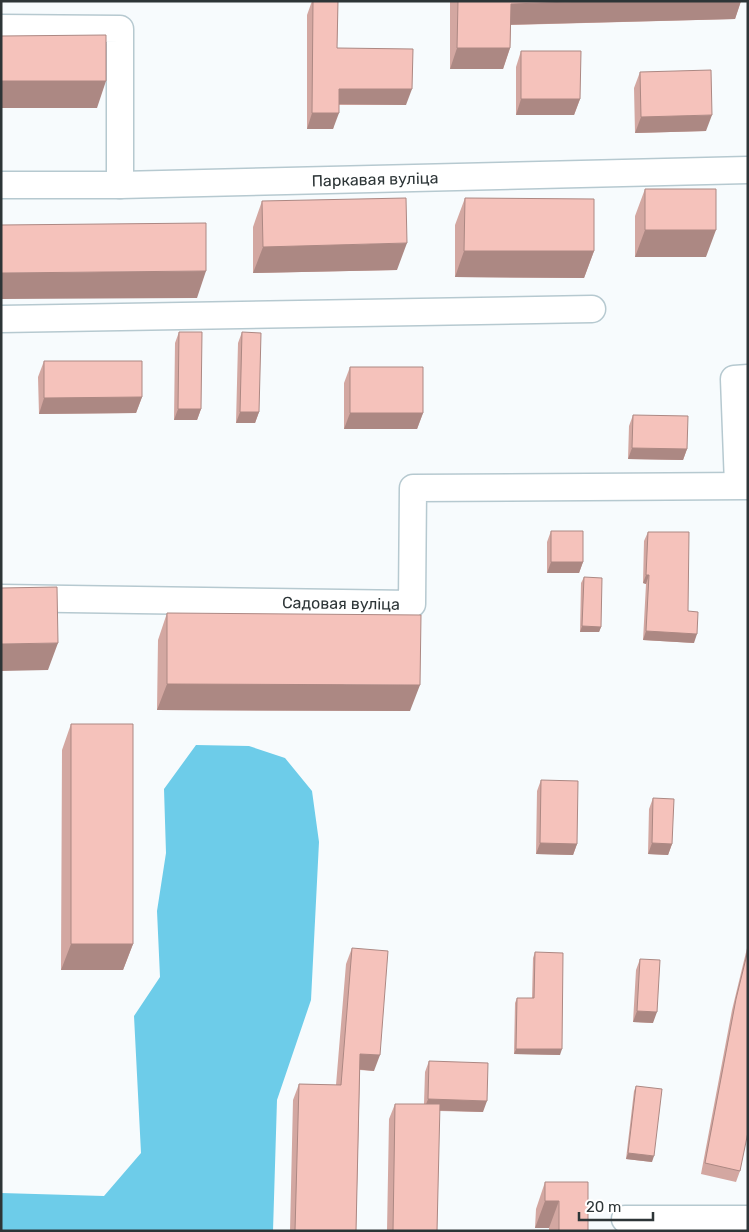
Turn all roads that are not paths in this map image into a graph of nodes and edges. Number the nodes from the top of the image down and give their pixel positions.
1 (1, 28) edge
2 (748, 170) edge
3 (1, 185) edge
4 (120, 185) junction
5 (592, 309) dead end
6 (1, 319) edge
7 (748, 378) edge
8 (743, 486) edge
9 (1, 598) edge
10 (748, 1218) edge
11 (625, 1219) dead end

1 - 4 street
2 - 4 street, Паркавая вуліца
3 - 4 street, Паркавая вуліца
5 - 6 street
7 - 8 street
8 - 9 street, Садовая вуліца
10 - 11 street

